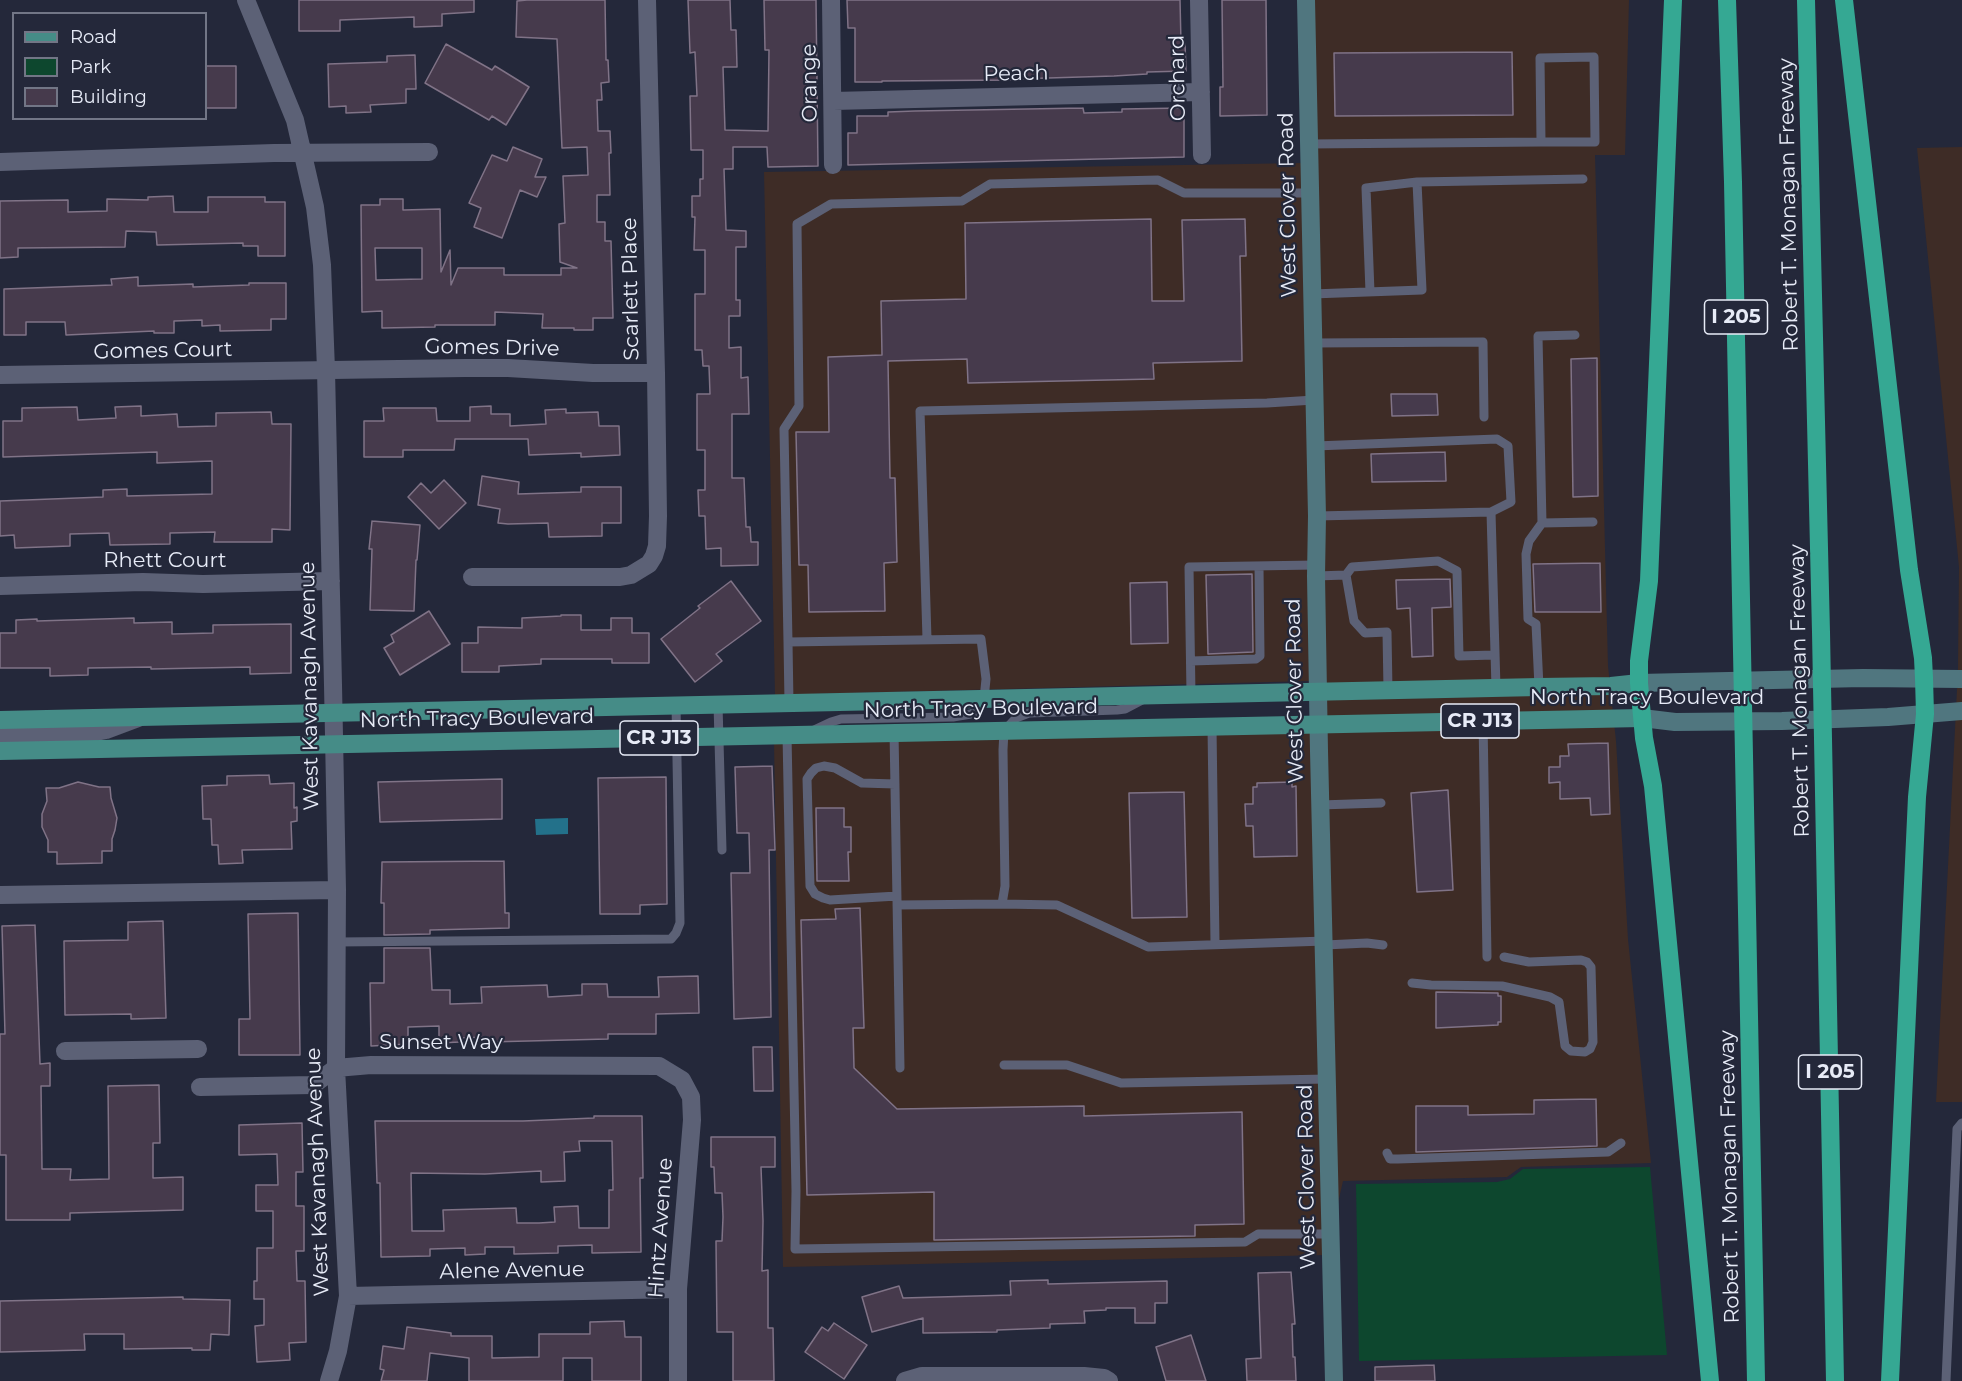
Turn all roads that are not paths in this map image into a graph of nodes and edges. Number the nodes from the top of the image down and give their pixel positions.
1 (246, 0) edge
2 (647, 0) edge
3 (831, 0) edge
4 (1199, 0) edge
5 (1306, 0) edge
6 (1673, 0) edge
7 (1727, 0) edge
8 (1806, 0) edge
9 (1844, 0) edge
10 (1201, 92) junction
11 (832, 101) junction
12 (1541, 142) junction
13 (1309, 144) junction
14 (429, 152) dead end
15 (303, 153) junction
16 (1202, 155) dead end
17 (0, 162) edge
18 (833, 165) dead end
19 (1583, 179) dead end
20 (1417, 182) junction
21 (1310, 193) junction
22 (1370, 292) junction
23 (1312, 294) junction
24 (1575, 335) dead end
25 (1313, 343) junction
26 (326, 370) junction
27 (656, 373) junction
28 (0, 375) edge
29 (1314, 400) junction
30 (1484, 417) dead end
31 (1316, 446) junction
32 (1491, 512) junction
33 (1317, 516) junction
34 (1593, 522) dead end
35 (1542, 523) junction
36 (1259, 566) junction
37 (1316, 570) junction
38 (1347, 575) junction
39 (471, 577) dead end
40 (331, 581) junction
41 (0, 586) edge
42 (927, 639) junction
43 (788, 642) junction
44 (1494, 655) junction
45 (1191, 661) junction
46 (1924, 678) junction
47 (1962, 679) edge
48 (1639, 683) junction
49 (1539, 687) junction
50 (1496, 688) junction
51 (1388, 690) junction
52 (1318, 692) junction
53 (1191, 694) junction
54 (1152, 695) junction
55 (984, 699) junction
56 (789, 703) junction
57 (718, 704) junction
58 (676, 705) junction
59 (1962, 711) edge
60 (334, 713) junction
61 (1925, 714) junction
62 (140, 717) junction
63 (1642, 718) junction
64 (0, 720) edge
65 (1483, 721) junction
66 (1318, 725) junction
67 (1212, 727) junction
68 (1004, 730) junction
69 (894, 732) junction
70 (0, 734) edge
71 (807, 734) junction
72 (787, 735) junction
73 (719, 736) junction
74 (677, 737) junction
75 (334, 744) junction
76 (0, 751) edge
77 (895, 784) junction
78 (1381, 803) dead end
79 (1320, 805) junction
80 (722, 850) dead end
81 (337, 890) junction
82 (0, 895) edge
83 (897, 901) junction
84 (1002, 904) junction
85 (336, 942) junction
86 (1325, 943) junction
87 (1215, 944) junction
88 (1383, 945) dead end
89 (1487, 957) dead end
90 (1504, 957) dead end
91 (1412, 982) dead end
92 (198, 1049) dead end
93 (65, 1052) dead end
94 (1004, 1065) dead end
95 (336, 1068) junction
96 (900, 1068) dead end
97 (1328, 1079) junction
98 (682, 1080) joint
99 (200, 1087) dead end
100 (1962, 1123) edge
101 (1621, 1143) dead end
102 (1386, 1153) dead end
103 (1330, 1234) junction
104 (678, 1289) junction
105 (348, 1296) junction
106 (329, 1381) edge
107 (678, 1381) edge
108 (905, 1381) edge
109 (1109, 1381) edge
110 (1334, 1381) edge
111 (1710, 1381) edge
112 (1756, 1381) edge
113 (1835, 1381) edge
114 (1890, 1381) edge
115 (1946, 1381) edge

1 - 15 street, West Kavanagh Avenue
2 - 27 street, Scarlett Place
3 - 11 street, Orange
4 - 10 street, Orchard
5 - 13 street, West Clover Road
6 - 48 highway
7 - 112 highway, Robert T. Monagan Freeway / I 205
8 - 113 highway, Robert T. Monagan Freeway / I 205
9 - 46 highway
10 - 11 street, Peach
10 - 16 street, Orchard
11 - 18 street, Orange
12 - 12 lane
12 - 13 lane
13 - 21 street, West Clover Road
14 - 15 street
15 - 17 street
15 - 26 street, West Kavanagh Avenue
19 - 20 lane
20 - 22 lane
20 - 22 lane
21 - 23 street, West Clover Road
21 - 43 lane
22 - 23 lane
23 - 25 street, West Clover Road
24 - 35 lane
25 - 29 street, West Clover Road
25 - 30 lane
26 - 27 street, Gomes Drive
26 - 28 street, Gomes Court
26 - 40 street, West Kavanagh Avenue
27 - 39 street, Scarlett Place
29 - 31 street, West Clover Road
29 - 42 lane
31 - 32 lane
31 - 33 street, West Clover Road
32 - 33 lane
32 - 44 lane
33 - 37 street, West Clover Road
34 - 35 lane
35 - 49 lane
36 - 37 lane
36 - 45 lane
36 - 45 lane
37 - 38 lane
37 - 52 street, West Clover Road
38 - 44 lane
38 - 51 lane
40 - 41 street, Rhett Court
40 - 60 street, West Kavanagh Avenue
42 - 43 lane
42 - 55 lane
43 - 56 lane
44 - 50 lane
45 - 53 lane
46 - 47 street, North Tracy Boulevard / CR J13
46 - 48 street, North Tracy Boulevard / CR J13
46 - 61 highway
48 - 49 main road, North Tracy Boulevard / CR J13
48 - 63 highway
49 - 50 main road, North Tracy Boulevard / CR J13
50 - 51 main road, North Tracy Boulevard / CR J13
51 - 52 main road, North Tracy Boulevard / CR J13
52 - 53 main road, North Tracy Boulevard / CR J13
52 - 66 street, West Clover Road
53 - 54 main road, North Tracy Boulevard / CR J13
54 - 55 main road, North Tracy Boulevard / CR J13
54 - 68 lane
55 - 56 main road, North Tracy Boulevard / CR J13
55 - 71 lane
56 - 57 main road, North Tracy Boulevard / CR J13
57 - 58 main road, North Tracy Boulevard / CR J13
57 - 73 lane
58 - 60 main road, North Tracy Boulevard / CR J13
58 - 74 lane
59 - 61 street, North Tracy Boulevard / CR J13
60 - 62 main road, North Tracy Boulevard / CR J13
60 - 75 street, West Kavanagh Avenue
61 - 63 street, North Tracy Boulevard / CR J13
61 - 114 highway
62 - 64 main road, North Tracy Boulevard / CR J13
62 - 70 street
63 - 65 main road, North Tracy Boulevard / CR J13
63 - 111 highway
65 - 66 main road, North Tracy Boulevard / CR J13
65 - 89 lane
66 - 67 main road, North Tracy Boulevard / CR J13
66 - 79 street, West Clover Road
67 - 68 main road, North Tracy Boulevard / CR J13
67 - 87 lane
68 - 69 main road, North Tracy Boulevard / CR J13
68 - 84 lane
69 - 71 main road, North Tracy Boulevard / CR J13
69 - 77 lane
71 - 72 main road, North Tracy Boulevard / CR J13
72 - 73 main road, North Tracy Boulevard / CR J13
72 - 103 lane
73 - 74 main road, North Tracy Boulevard / CR J13
73 - 80 lane
74 - 75 main road, North Tracy Boulevard / CR J13
74 - 85 lane
75 - 76 main road, North Tracy Boulevard / CR J13
75 - 81 street, West Kavanagh Avenue
77 - 83 lane
77 - 83 lane
78 - 79 lane
79 - 86 street, West Clover Road
81 - 82 street
81 - 85 street, West Kavanagh Avenue
83 - 84 lane
83 - 96 lane
84 - 87 lane
85 - 95 street, West Kavanagh Avenue
86 - 87 lane
86 - 88 lane
86 - 97 street, West Clover Road
90 - 91 lane
92 - 93 street
94 - 97 lane
95 - 98 street, Sunset Way
95 - 99 street, Sunset Way
95 - 105 street, West Kavanagh Avenue
97 - 103 street, West Clover Road
98 - 104 street, Hintz Avenue
100 - 115 lane
101 - 102 lane
103 - 110 street, West Clover Road
104 - 105 street, Alene Avenue
104 - 107 street, Hintz Avenue
105 - 106 street, West Kavanagh Avenue
108 - 109 street

